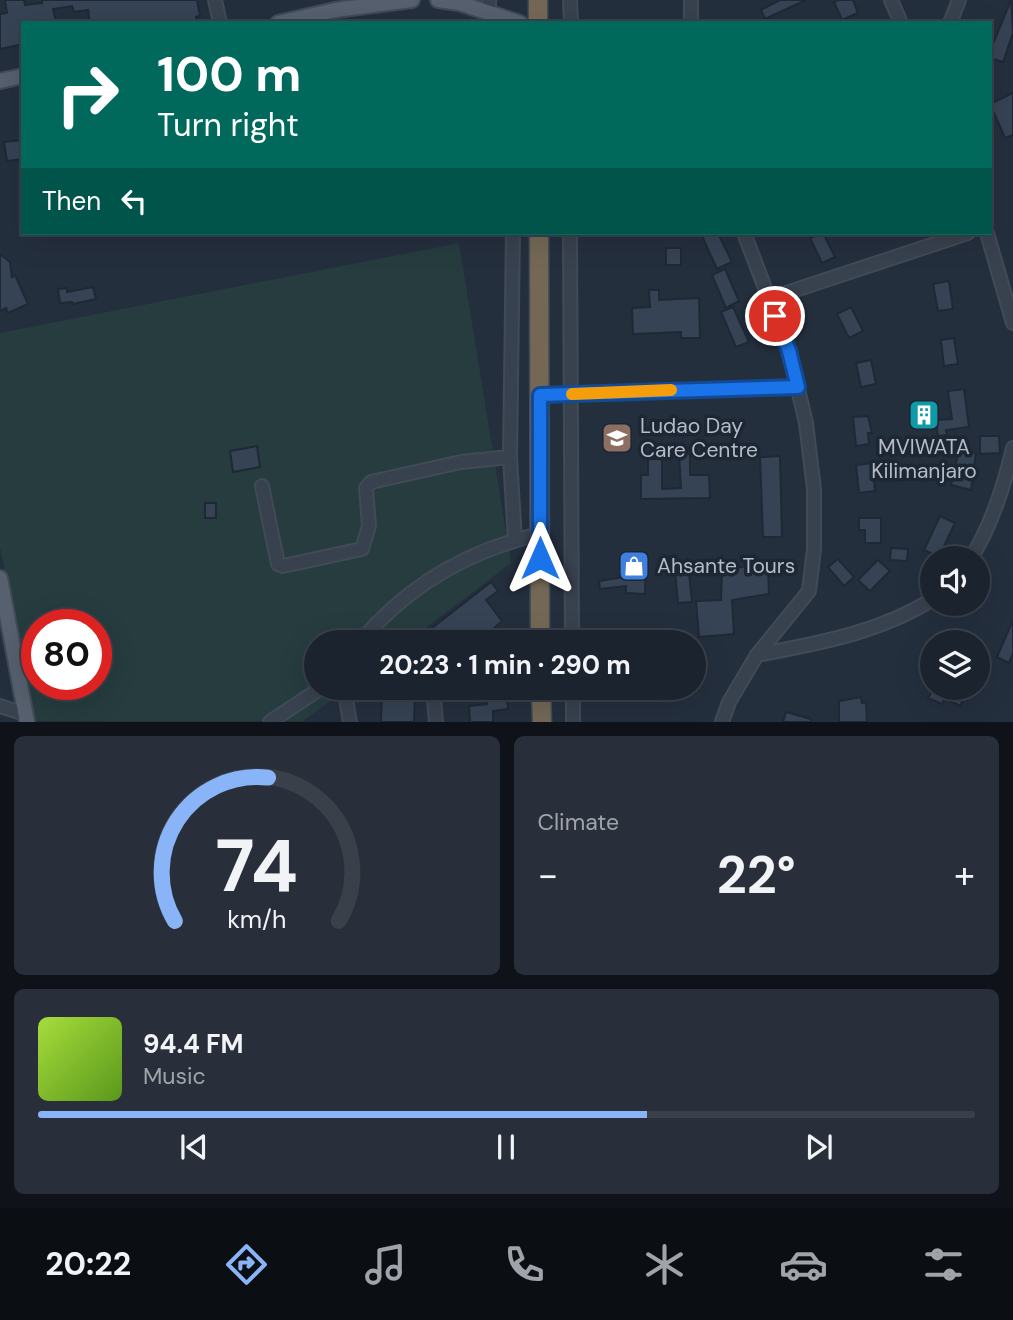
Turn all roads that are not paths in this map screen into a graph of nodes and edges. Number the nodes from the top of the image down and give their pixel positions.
1 (215, 0) edge
2 (412, 0) edge
3 (438, 0) edge
4 (538, 0) edge
5 (570, 0) edge
6 (691, 0) edge
7 (891, 0) edge
8 (959, 0) edge
9 (334, 5) edge
10 (489, 6) edge
11 (220, 21) edge
12 (284, 21) edge
13 (512, 21) edge
14 (538, 21) edge
15 (571, 21) edge
16 (691, 21) edge
17 (900, 21) edge
18 (951, 21) edge
19 (21, 76) edge
20 (0, 81) edge
21 (513, 235) edge
22 (539, 235) edge
23 (570, 235) edge
24 (745, 235) edge
25 (962, 235) edge
26 (989, 235) edge
27 (768, 299) junction
28 (1013, 323) edge
29 (798, 387) junction
30 (569, 394) junction
31 (540, 395) junction
32 (1013, 448) edge
33 (510, 457) junction
34 (262, 486) dead end
35 (540, 534) junction
36 (515, 540) junction
37 (979, 546) edge
38 (0, 578) edge
39 (920, 606) edge
40 (372, 630) edge
41 (540, 630) edge
42 (572, 630) edge
43 (757, 656) junction
44 (304, 699) edge
45 (346, 700) edge
46 (434, 700) edge
47 (541, 700) edge
48 (572, 700) edge
49 (0, 706) edge
50 (26, 718) edge
51 (270, 722) edge
52 (349, 722) edge
53 (436, 722) edge
54 (542, 722) edge
55 (573, 722) edge
56 (722, 722) edge

1 - 11 street
2 - 9 main road
3 - 10 main road
4 - 14 highway
5 - 15 street
6 - 16 street
7 - 17 street
8 - 18 street
9 - 12 main road
10 - 13 main road
19 - 20 main road
21 - 33 street
22 - 31 highway
23 - 30 street
24 - 27 street
25 - 27 street
26 - 28 street
27 - 29 street
29 - 30 street
29 - 43 street
30 - 31 street
30 - 42 street
31 - 35 highway
32 - 37 street
33 - 34 street
33 - 36 street
35 - 36 street
35 - 41 highway
36 - 40 street
38 - 50 main road
39 - 43 street
43 - 56 street
44 - 51 street
45 - 52 street
46 - 53 street
47 - 54 highway
48 - 55 street
49 - 50 street

